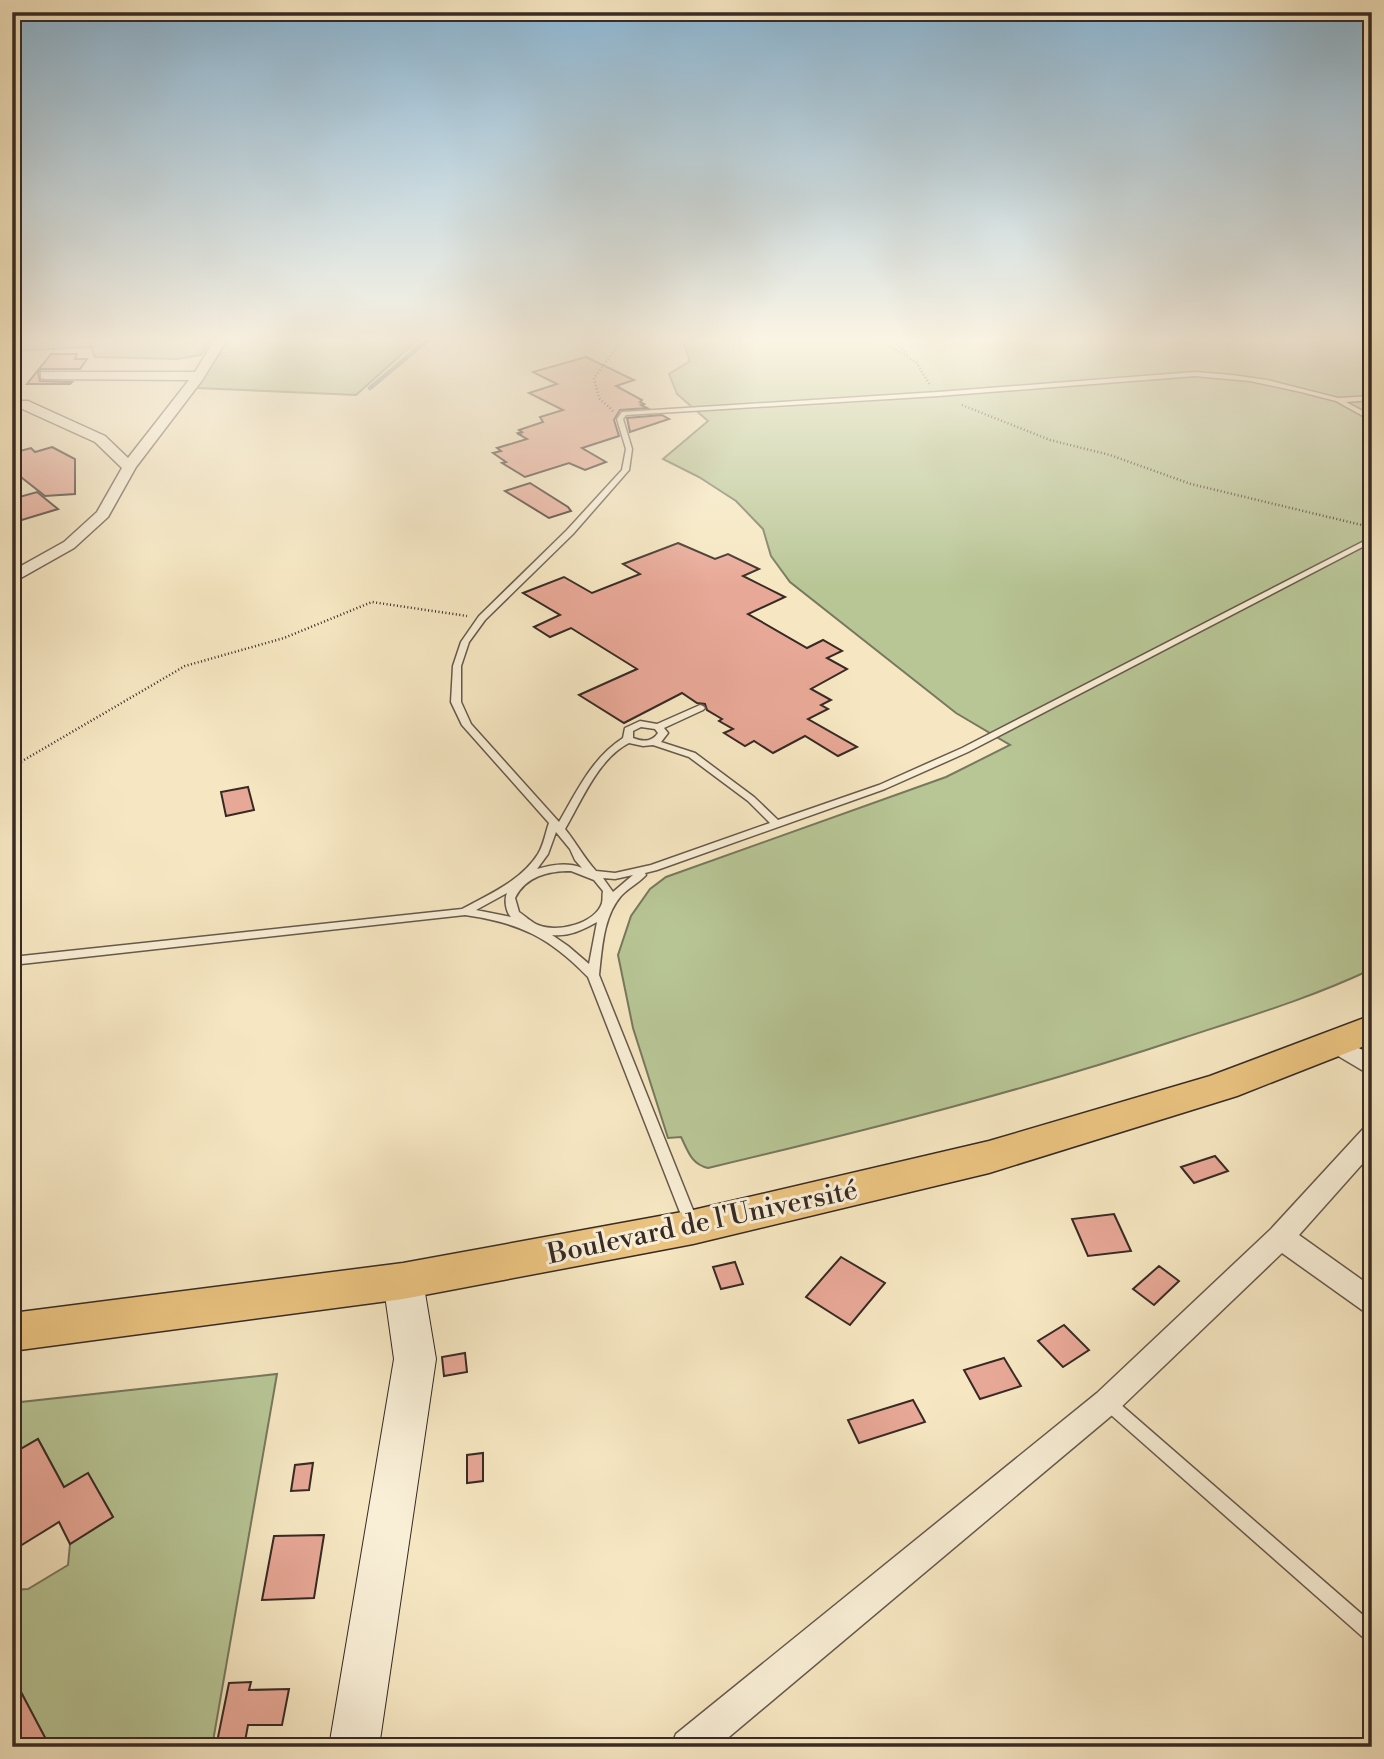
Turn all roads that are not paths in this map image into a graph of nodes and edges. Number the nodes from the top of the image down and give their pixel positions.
1 (61, 421) edge
2 (162, 421) edge
3 (622, 421) edge
4 (129, 467) junction
5 (1372, 539) edge
6 (12, 578) edge
7 (699, 708) dead end
8 (658, 727) junction
9 (628, 739) junction
10 (653, 742) junction
11 (776, 824) junction
12 (556, 827) junction
13 (653, 868) junction
14 (593, 874) junction
15 (520, 882) junction
16 (608, 905) junction
17 (465, 912) junction
18 (531, 926) junction
19 (12, 961) edge
20 (593, 975) junction
21 (1354, 1036) edge
22 (1372, 1067) edge
23 (1372, 1136) edge
24 (693, 1227) junction
25 (1281, 1237) junction
26 (403, 1281) junction
27 (1372, 1302) edge
28 (13, 1340) edge
29 (1107, 1402) junction
30 (1372, 1634) edge
31 (354, 1747) edge
32 (689, 1747) edge

1 - 4 street
2 - 4 street
3 - 12 lane
4 - 6 street
5 - 11 lane
7 - 8 lane
8 - 9 lane
8 - 10 lane
9 - 10 lane
9 - 12 lane
10 - 11 lane
11 - 13 lane
12 - 14 lane
12 - 15 lane
13 - 14 lane
13 - 16 lane
14 - 15 lane
14 - 16 lane
15 - 17 lane
15 - 18 lane
16 - 18 lane
16 - 20 lane
17 - 18 lane
17 - 19 lane
18 - 20 lane
20 - 24 lane
21 - 22 street
21 - 24 main road, Boulevard de l'Université
23 - 25 street
24 - 26 main road, Boulevard de l'Université
25 - 27 street
25 - 29 street
26 - 28 main road, Boulevard de l'Université
26 - 31 street
29 - 30 lane
29 - 32 street

